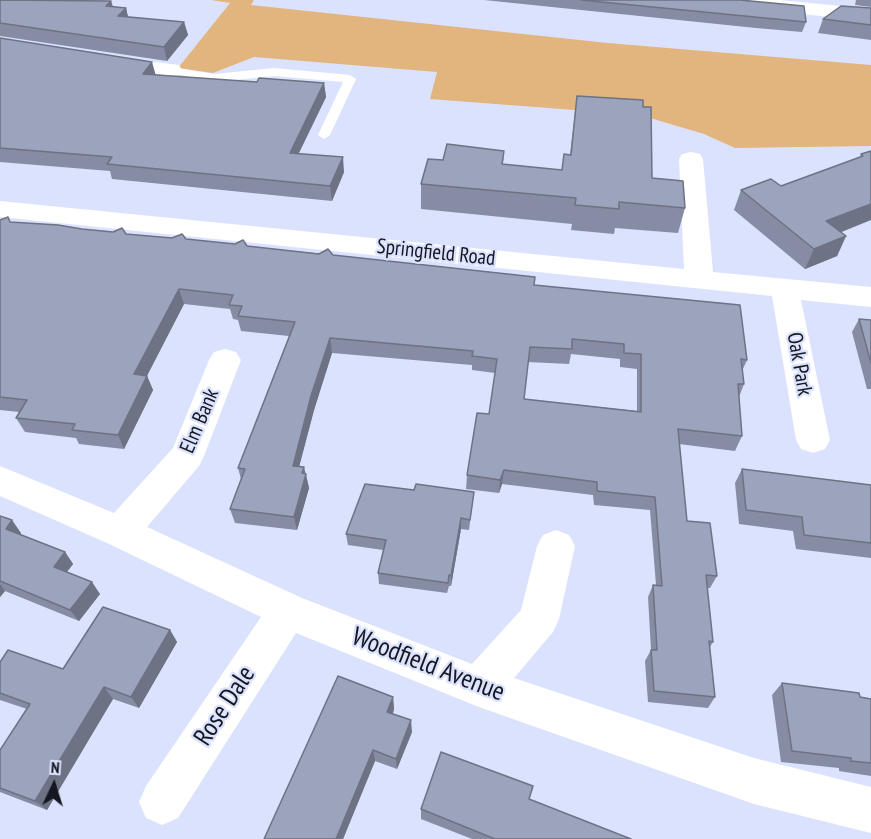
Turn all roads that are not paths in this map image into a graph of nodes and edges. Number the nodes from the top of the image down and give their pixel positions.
1 (721, 0) edge
2 (871, 15) edge
3 (83, 58) edge
4 (171, 70) joint
5 (324, 135) dead end
6 (691, 159) dead end
7 (0, 209) edge
8 (699, 279) junction
9 (785, 289) junction
10 (871, 297) edge
11 (225, 360) dead end
12 (813, 440) dead end
13 (0, 480) edge
14 (120, 532) junction
15 (556, 546) dead end
16 (288, 611) junction
17 (478, 687) junction
18 (162, 802) dead end
19 (871, 810) edge

1 - 2 street
3 - 4 street
4 - 5 lane
6 - 8 street
7 - 8 street, Springfield Road
8 - 9 street, Springfield Road
9 - 10 street, Springfield Road
9 - 12 street, Oak Park
11 - 14 street, Elm Bank
13 - 14 street, Woodfield Avenue
14 - 16 street, Woodfield Avenue
15 - 17 street
16 - 17 street, Woodfield Avenue
16 - 18 street, Rose Dale
17 - 19 street, Woodfield Avenue

